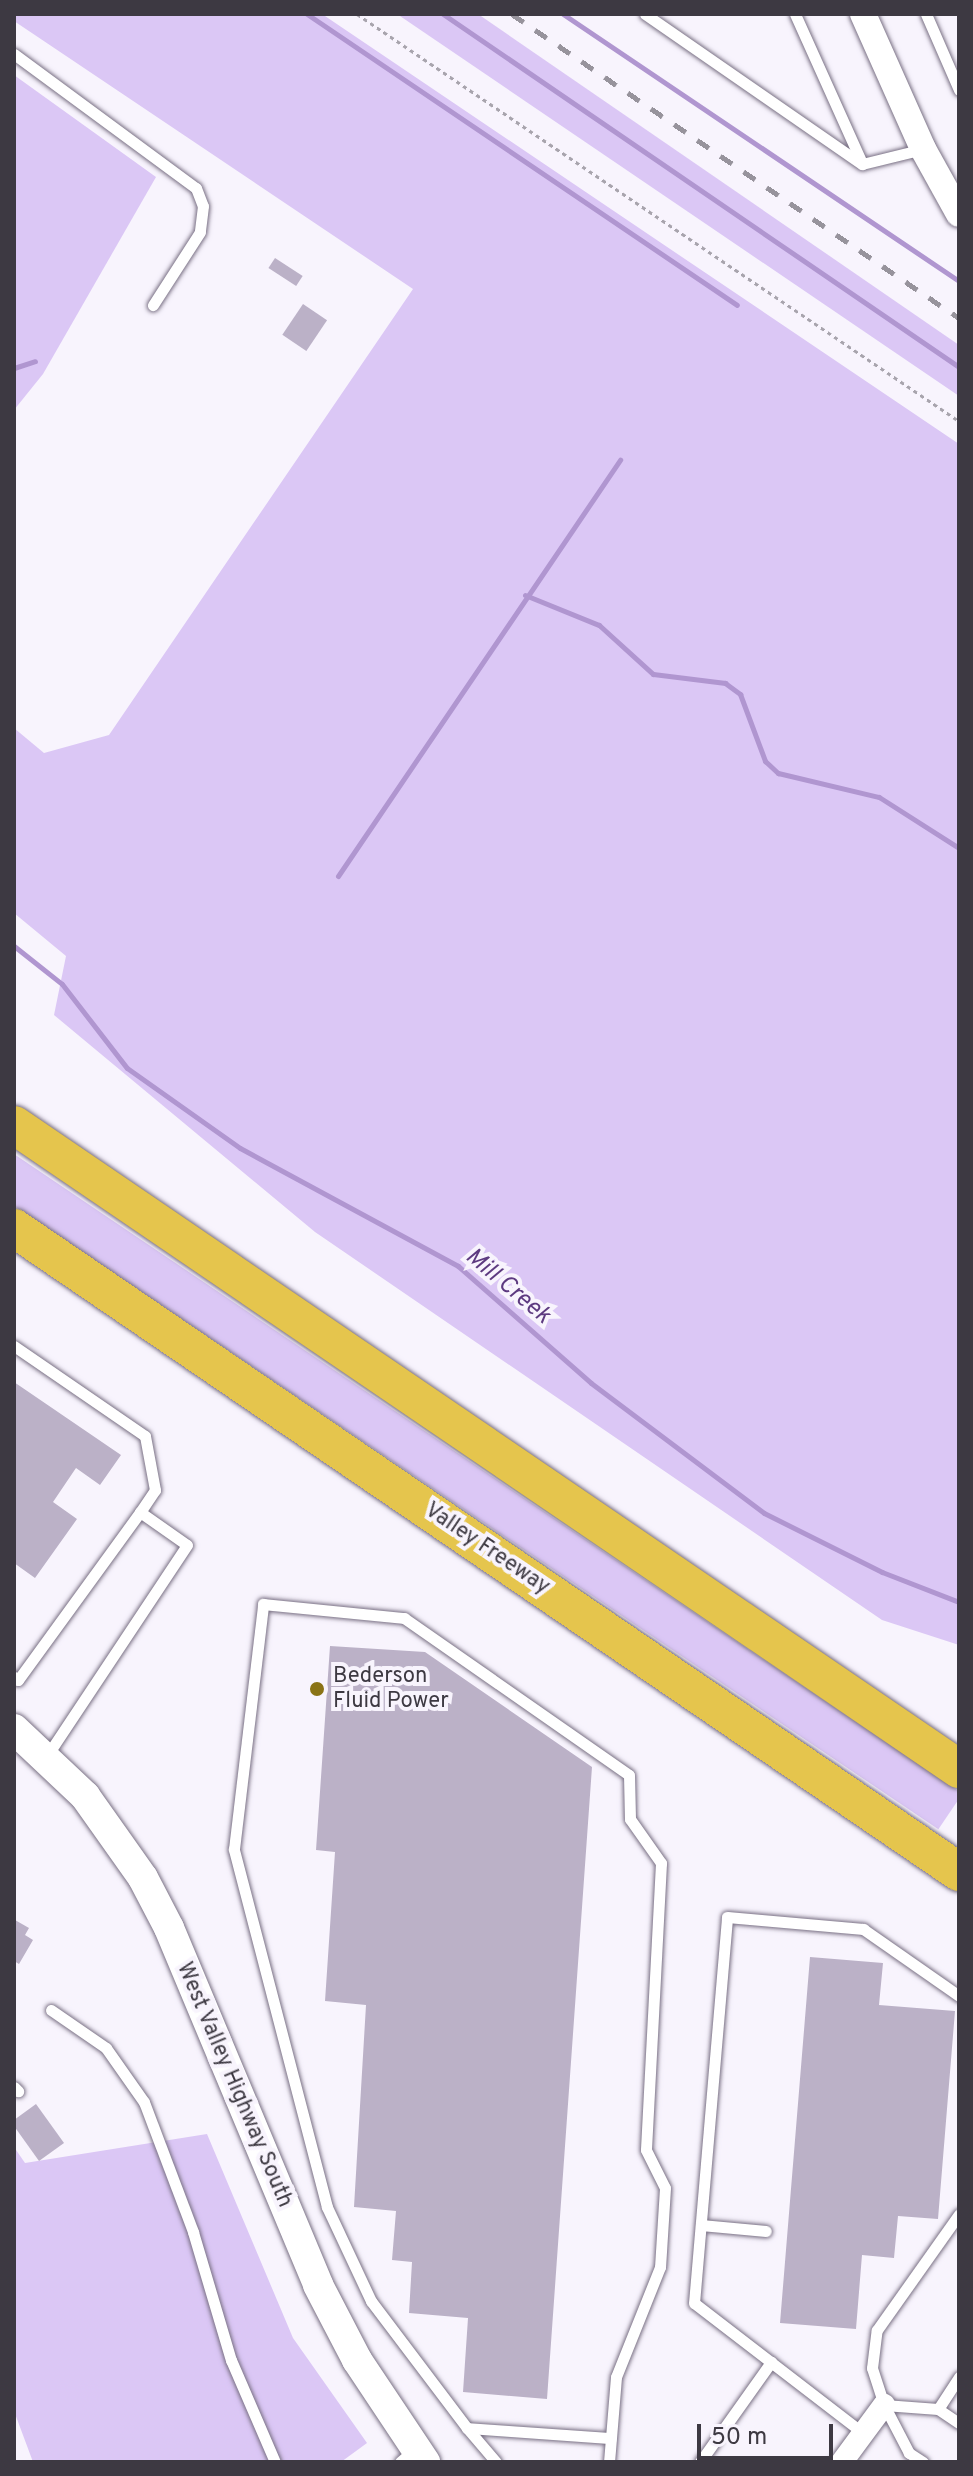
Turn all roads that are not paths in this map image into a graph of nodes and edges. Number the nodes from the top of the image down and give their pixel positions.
1 (645, 14) edge
2 (795, 14) edge
3 (863, 14) edge
4 (926, 14) edge
5 (14, 54) edge
6 (959, 90) edge
7 (923, 149) junction
8 (862, 164) junction
9 (959, 214) edge
10 (153, 305) dead end
11 (14, 1125) edge
12 (14, 1228) edge
13 (14, 1346) edge
14 (140, 1512) junction
15 (14, 1677) edge
16 (14, 1729) edge
17 (47, 1757) junction
18 (959, 1769) edge
19 (959, 1872) edge
20 (959, 1996) edge
21 (51, 2010) dead end
22 (959, 2214) edge
23 (701, 2225) junction
24 (766, 2231) dead end
25 (771, 2362) junction
26 (959, 2377) edge
27 (884, 2405) junction
28 (938, 2409) junction
29 (959, 2423) edge
30 (467, 2428) junction
31 (863, 2433) junction
32 (611, 2438) junction
33 (413, 2457) edge
34 (275, 2462) edge
35 (496, 2462) edge
36 (609, 2462) edge
37 (700, 2462) edge
38 (842, 2462) edge
39 (923, 2462) edge

1 - 8 lane
2 - 8 lane
3 - 7 street
4 - 6 lane
5 - 10 lane
7 - 8 lane
7 - 9 street
11 - 18 highway
12 - 19 highway, Valley Freeway
13 - 14 lane
14 - 15 lane
14 - 17 lane
16 - 17 main road, West Valley Highway South
17 - 33 main road, West Valley Highway South
20 - 23 lane
21 - 34 lane
22 - 27 lane
23 - 24 lane
23 - 25 lane
25 - 31 lane
25 - 37 lane
26 - 28 lane
27 - 28 lane
27 - 31 street
27 - 39 lane
28 - 29 lane
30 - 32 lane
30 - 32 lane
30 - 35 lane
31 - 38 street
32 - 36 lane

